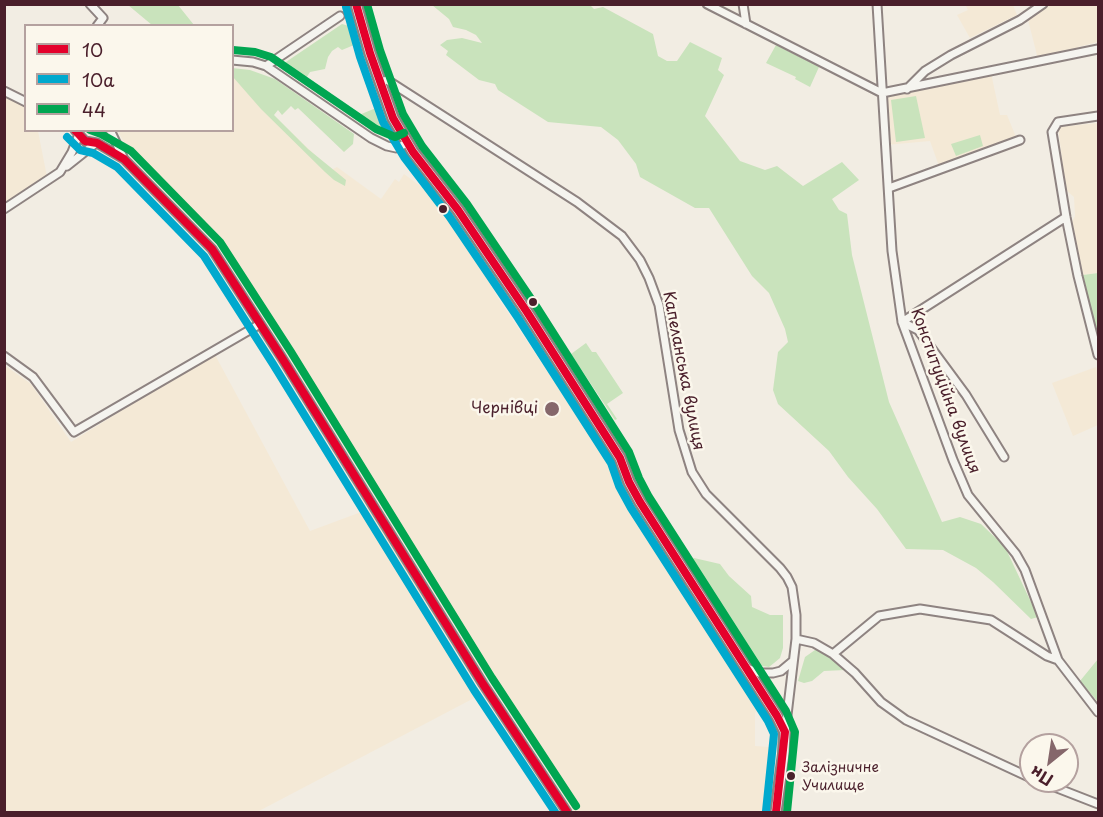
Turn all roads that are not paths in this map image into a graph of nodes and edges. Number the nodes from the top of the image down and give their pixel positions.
1 (90, 4) edge
2 (356, 4) edge
3 (707, 4) edge
4 (743, 4) edge
5 (877, 4) edge
6 (1043, 4) edge
7 (340, 16) dead end
8 (98, 24) edge
9 (746, 24) junction
10 (1098, 49) edge
11 (234, 60) edge
12 (266, 66) junction
13 (380, 82) junction
14 (907, 89) junction
15 (4, 91) edge
16 (882, 93) junction
17 (24, 101) edge
18 (1098, 116) edge
19 (78, 132) edge
20 (108, 132) edge
21 (110, 132) edge
22 (1020, 140) dead end
23 (96, 143) junction
24 (408, 143) junction
25 (124, 159) junction
26 (60, 172) junction
27 (889, 188) junction
28 (4, 209) edge
29 (1066, 217) junction
30 (902, 322) junction
31 (260, 324) junction
32 (4, 356) edge
33 (1098, 356) edge
34 (1004, 457) dead end
35 (796, 639) junction
36 (833, 654) junction
37 (1058, 660) junction
38 (792, 661) junction
39 (747, 668) junction
40 (766, 674) junction
41 (761, 689) junction
42 (1098, 712) edge
43 (785, 732) junction
44 (1019, 773) edge
45 (1070, 793) edge
46 (1098, 804) edge
47 (567, 813) edge
48 (776, 813) edge

1 - 8 street
2 - 13 main road
3 - 9 street
4 - 9 street
5 - 16 street, Конституційна вулиця
6 - 14 street
7 - 12 street
9 - 16 street
10 - 14 street
11 - 12 street
12 - 24 street
13 - 24 main road
13 - 35 street, Капеланська вулиця
14 - 16 street
15 - 17 street
16 - 27 street, Конституційна вулиця
18 - 29 street
19 - 23 street
19 - 26 street
20 - 23 street
21 - 25 street
22 - 27 street
23 - 25 street
23 - 26 street
24 - 39 main road
25 - 31 street
26 - 28 street
27 - 30 street, Конституційна вулиця
29 - 30 street
29 - 33 street
30 - 34 street
30 - 37 street, Конституційна вулиця
31 - 32 street
31 - 47 street
35 - 36 street
35 - 38 street, Капеланська вулиця
36 - 37 street
36 - 44 street
37 - 42 street, Конституційна вулиця
38 - 40 street
38 - 43 street, Капеланська вулиця
39 - 40 street
39 - 41 main road
40 - 41 street
41 - 43 main road
43 - 48 main road
45 - 46 street

